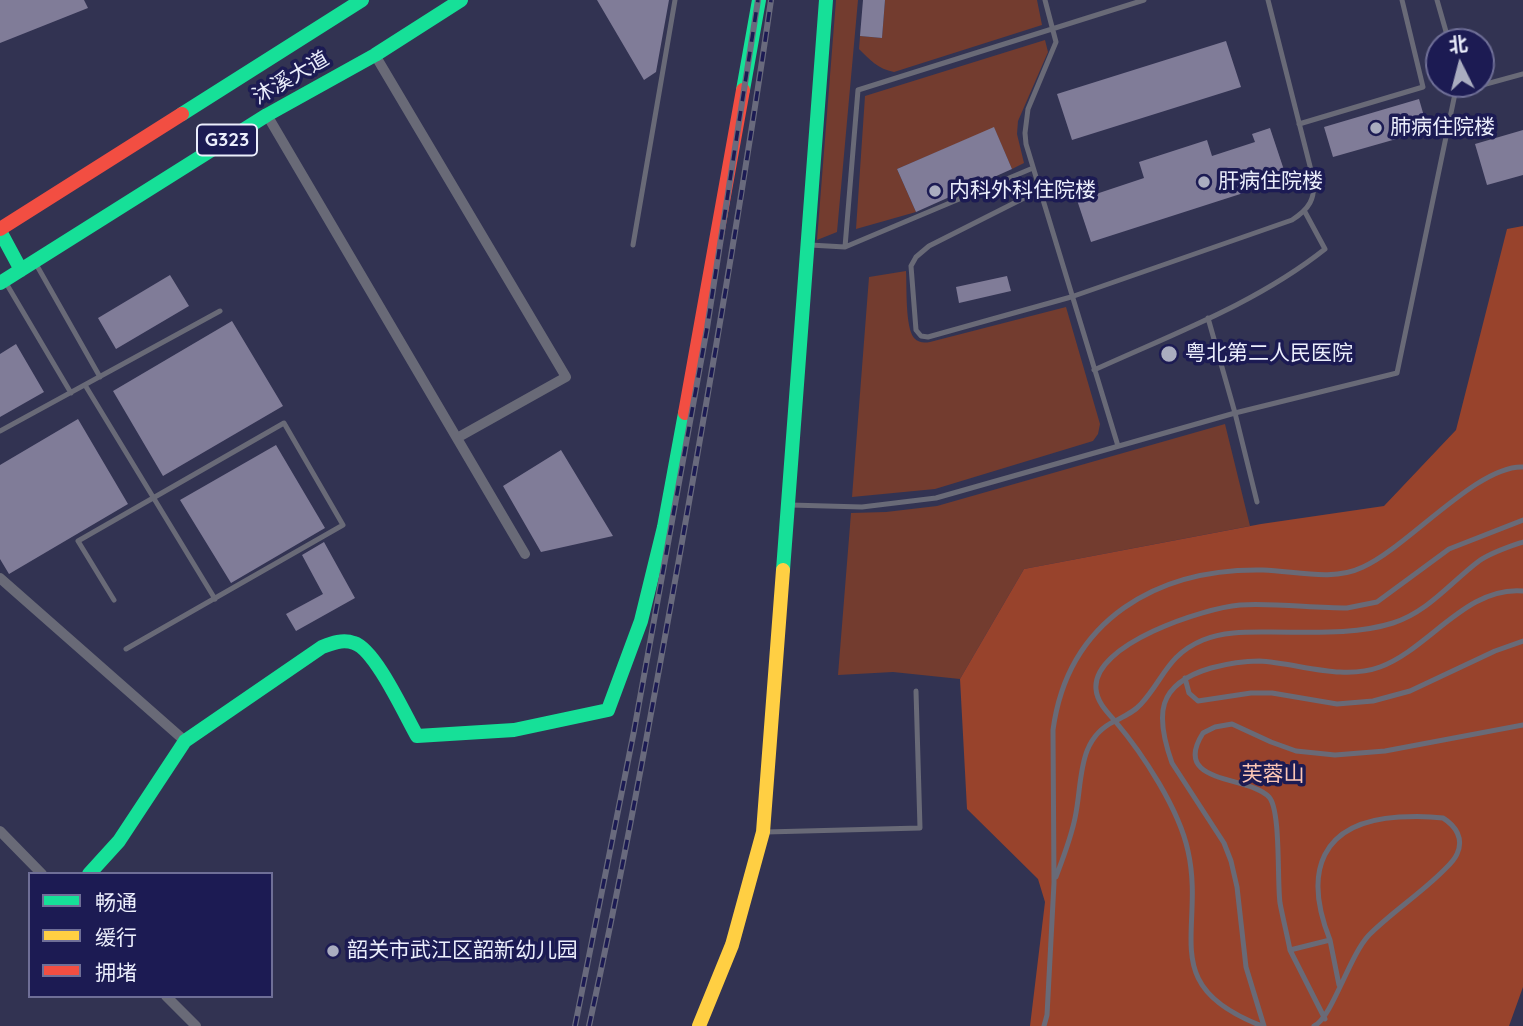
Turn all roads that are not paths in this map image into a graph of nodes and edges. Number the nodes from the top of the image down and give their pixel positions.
1 (362, 0) edge
2 (675, 0) edge
3 (759, 0) edge
4 (826, 0) edge
5 (1045, 0) edge
6 (1144, 0) edge
7 (1268, 0) edge
8 (1402, 0) edge
9 (1437, 0) edge
10 (458, 1) edge
11 (1052, 28) junction
12 (1445, 28) edge
13 (375, 55) junction
14 (1523, 74) edge
15 (1495, 82) edge
16 (1456, 98) edge
17 (267, 115) junction
18 (1299, 124) junction
19 (1034, 168) junction
20 (1040, 190) junction
21 (1305, 212) junction
22 (0, 230) edge
23 (633, 245) dead end
24 (807, 245) junction
25 (845, 247) junction
26 (34, 261) junction
27 (21, 270) junction
28 (2, 281) edge
29 (1071, 297) junction
30 (220, 311) dead end
31 (1208, 318) junction
32 (1094, 370) junction
33 (100, 377) junction
34 (86, 384) junction
35 (71, 393) junction
36 (1235, 413) junction
37 (0, 431) edge
38 (457, 438) junction
39 (1118, 446) junction
40 (1523, 467) edge
41 (154, 497) junction
42 (1257, 502) dead end
43 (787, 505) junction
44 (1523, 520) edge
45 (1523, 542) edge
46 (525, 554) dead end
47 (0, 578) edge
48 (1523, 591) edge
49 (215, 599) junction
50 (114, 600) dead end
51 (1523, 641) edge
52 (126, 649) dead end
53 (1185, 678) junction
54 (916, 691) dead end
55 (1115, 721) junction
56 (1523, 725) edge
57 (184, 741) junction
58 (0, 831) edge
59 (763, 832) junction
60 (40, 872) edge
61 (91, 872) edge
62 (1054, 883) junction
63 (1330, 940) junction
64 (1290, 950) junction
65 (1339, 985) junction
66 (168, 998) edge
67 (1325, 1019) junction
68 (196, 1026) edge
69 (699, 1026) edge
70 (1044, 1026) edge
71 (1263, 1026) edge
72 (1314, 1026) edge

1 - 22 main road, 沐溪大道 / G323
2 - 23 lane
3 - 57 main road
4 - 24 main road
5 - 11 lane
6 - 11 lane
7 - 18 lane
8 - 18 lane
9 - 12 lane
10 - 13 main road, 沐溪大道 / G323
11 - 19 lane
11 - 25 lane
13 - 17 main road, 沐溪大道 / G323
13 - 38 street
14 - 15 lane
16 - 36 lane
17 - 26 main road, 沐溪大道 / G323
17 - 38 street
18 - 21 lane
19 - 20 lane
19 - 25 lane
20 - 29 lane
20 - 29 lane
21 - 29 lane
21 - 31 lane
22 - 27 main road
24 - 25 lane
24 - 43 main road
26 - 27 main road, 沐溪大道 / G323
26 - 33 lane
27 - 28 main road, 沐溪大道 / G323
28 - 35 lane
29 - 32 lane
30 - 33 lane
31 - 32 lane
31 - 36 lane
32 - 39 lane
33 - 34 lane
34 - 35 lane
34 - 41 lane
35 - 37 lane
36 - 39 lane
36 - 42 lane
38 - 46 street
39 - 43 lane
40 - 62 lane
41 - 49 lane
41 - 49 lane
41 - 50 lane
43 - 59 main road
44 - 55 lane
45 - 55 lane
47 - 57 street
48 - 53 lane
49 - 52 lane
51 - 53 lane
53 - 71 lane
54 - 59 lane
55 - 62 lane
55 - 71 lane
56 - 64 lane
57 - 61 main road
58 - 60 street
59 - 69 main road
62 - 70 lane
63 - 64 lane
63 - 65 lane
63 - 65 lane
64 - 67 lane
65 - 67 lane
66 - 68 street
67 - 72 lane

